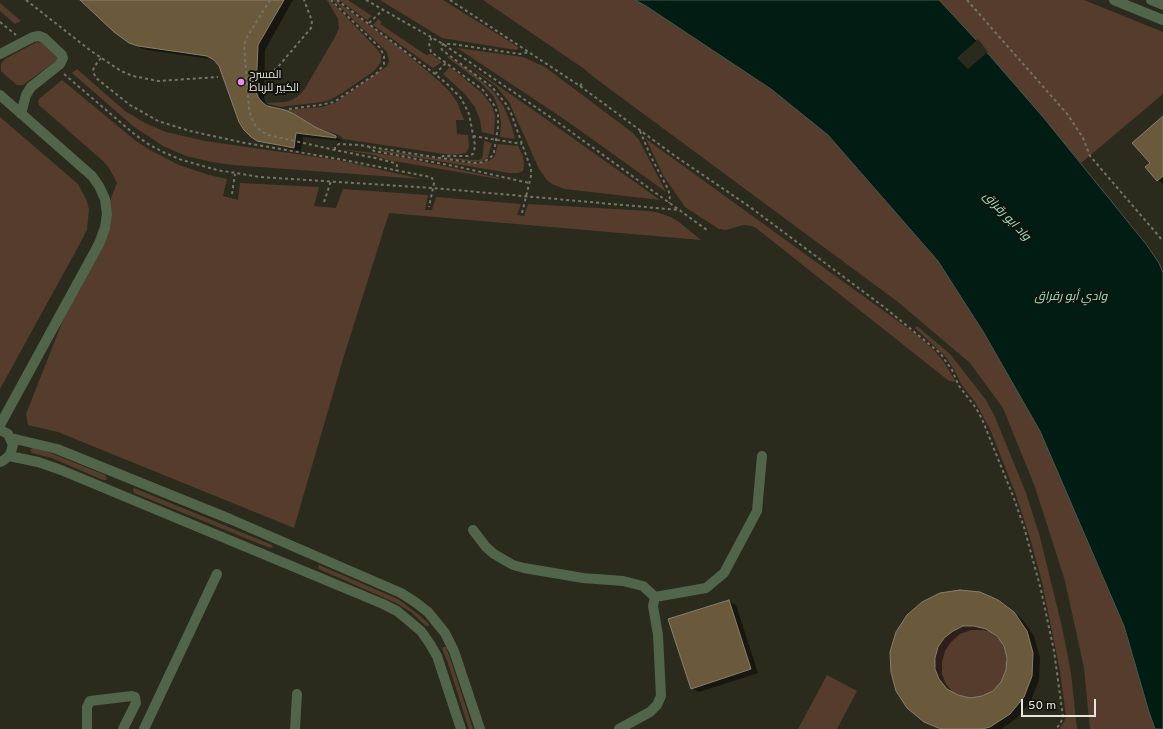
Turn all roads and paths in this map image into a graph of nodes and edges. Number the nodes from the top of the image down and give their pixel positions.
1 (26, 0) edge
2 (270, 0) edge
3 (304, 0) edge
4 (331, 0) edge
5 (337, 0) edge
6 (366, 0) edge
7 (450, 0) edge
8 (967, 0) edge
9 (1114, 0) edge
10 (1151, 0) edge
11 (1163, 5) edge
12 (383, 10) junction
13 (1163, 20) edge
14 (0, 22) edge
15 (369, 24) junction
16 (996, 34) junction
17 (993, 37) dead end
18 (432, 38) junction
19 (24, 42) junction
20 (443, 44) junction
21 (530, 52) junction
22 (0, 54) edge
23 (101, 58) junction
24 (446, 64) junction
25 (55, 68) junction
26 (263, 74) dead end
27 (435, 74) junction
28 (218, 77) dead end
29 (583, 82) dead end
30 (580, 86) junction
31 (0, 95) edge
32 (289, 109) dead end
33 (21, 114) junction
34 (640, 130) junction
35 (473, 136) junction
36 (496, 139) junction
37 (522, 144) junction
38 (368, 146) junction
39 (335, 150) junction
40 (440, 158) junction
41 (396, 171) junction
42 (235, 174) junction
43 (331, 181) junction
44 (529, 183) junction
45 (433, 188) junction
46 (232, 194) dead end
47 (526, 196) junction
48 (324, 202) dead end
49 (669, 203) junction
50 (429, 207) dead end
51 (679, 210) junction
52 (522, 213) dead end
53 (707, 230) dead end
54 (1163, 241) edge
55 (0, 425) edge
56 (0, 430) edge
57 (11, 438) junction
58 (762, 456) dead end
59 (2, 461) edge
60 (125, 476) junction
61 (118, 493) junction
62 (473, 530) dead end
63 (299, 549) junction
64 (292, 566) junction
65 (217, 574) dead end
66 (655, 597) junction
67 (445, 633) junction
68 (430, 644) junction
69 (297, 694) dead end
70 (87, 729) edge
71 (123, 729) edge
72 (144, 729) edge
73 (296, 729) edge
74 (461, 729) edge
75 (480, 729) edge
76 (619, 729) edge
77 (1056, 729) edge

1 - 23 path
2 - 39 path
3 - 26 path
4 - 32 path
5 - 15 path
6 - 12 path
7 - 21 path
8 - 16 path
9 - 13 street
10 - 11 street
12 - 15 path
12 - 18 path
14 - 19 path
15 - 27 path
16 - 17 path
16 - 54 path
18 - 20 path
18 - 24 path
19 - 22 street
19 - 25 street
20 - 21 path
20 - 37 path
20 - 49 path
21 - 30 path
23 - 28 path
23 - 41 path
24 - 27 path
24 - 36 path
25 - 33 street
25 - 42 path
27 - 35 path
29 - 30 path
30 - 34 path
31 - 33 street
33 - 55 street
34 - 49 path
34 - 77 path
35 - 36 path
35 - 40 path
36 - 37 path
36 - 40 path
37 - 44 path
38 - 39 path
38 - 40 path
38 - 44 path
39 - 41 path
41 - 45 path
42 - 43 path
42 - 46 path
43 - 45 path
43 - 48 path
44 - 47 path
45 - 47 path
45 - 50 path
47 - 51 path
47 - 52 path
49 - 51 path
51 - 53 path
56 - 57 street
57 - 59 street
57 - 60 street
58 - 66 street
59 - 61 street
60 - 61 street
60 - 63 street
61 - 64 street
62 - 66 street
63 - 64 street
63 - 67 street
64 - 68 street
65 - 72 street
66 - 76 street
67 - 68 street
67 - 75 street
68 - 74 street
69 - 73 street
70 - 71 street

